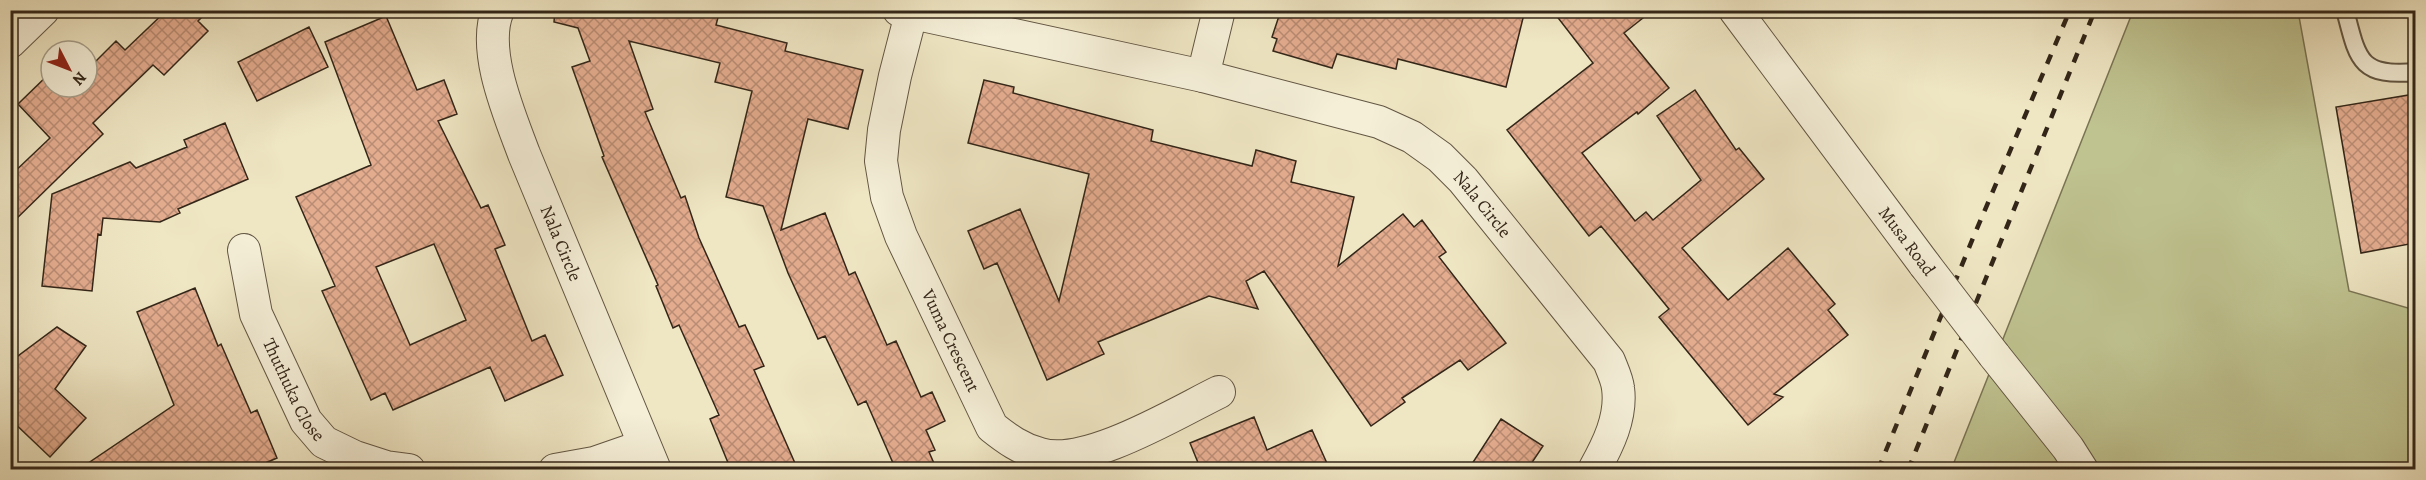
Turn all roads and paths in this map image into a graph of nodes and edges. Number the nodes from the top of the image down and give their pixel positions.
1 (43, 10) edge
2 (498, 10) edge
3 (1219, 10) edge
4 (1735, 10) edge
5 (2345, 10) edge
6 (905, 12) edge
7 (10, 42) edge
8 (2415, 72) edge
9 (1203, 75) junction
10 (244, 250) dead end
11 (1219, 392) dead end
12 (649, 458) edge
13 (409, 470) edge
14 (555, 470) edge
15 (1594, 470) edge
16 (2082, 470) edge

1 - 7 street
2 - 12 street, Nala Circle
3 - 9 street
4 - 16 street, Musa Road, bridge
5 - 8 lane
6 - 9 street, Nala Circle
6 - 11 street, Vuma Crescent
9 - 15 street, Nala Circle
10 - 13 street, Thuthuka Close
12 - 14 street

